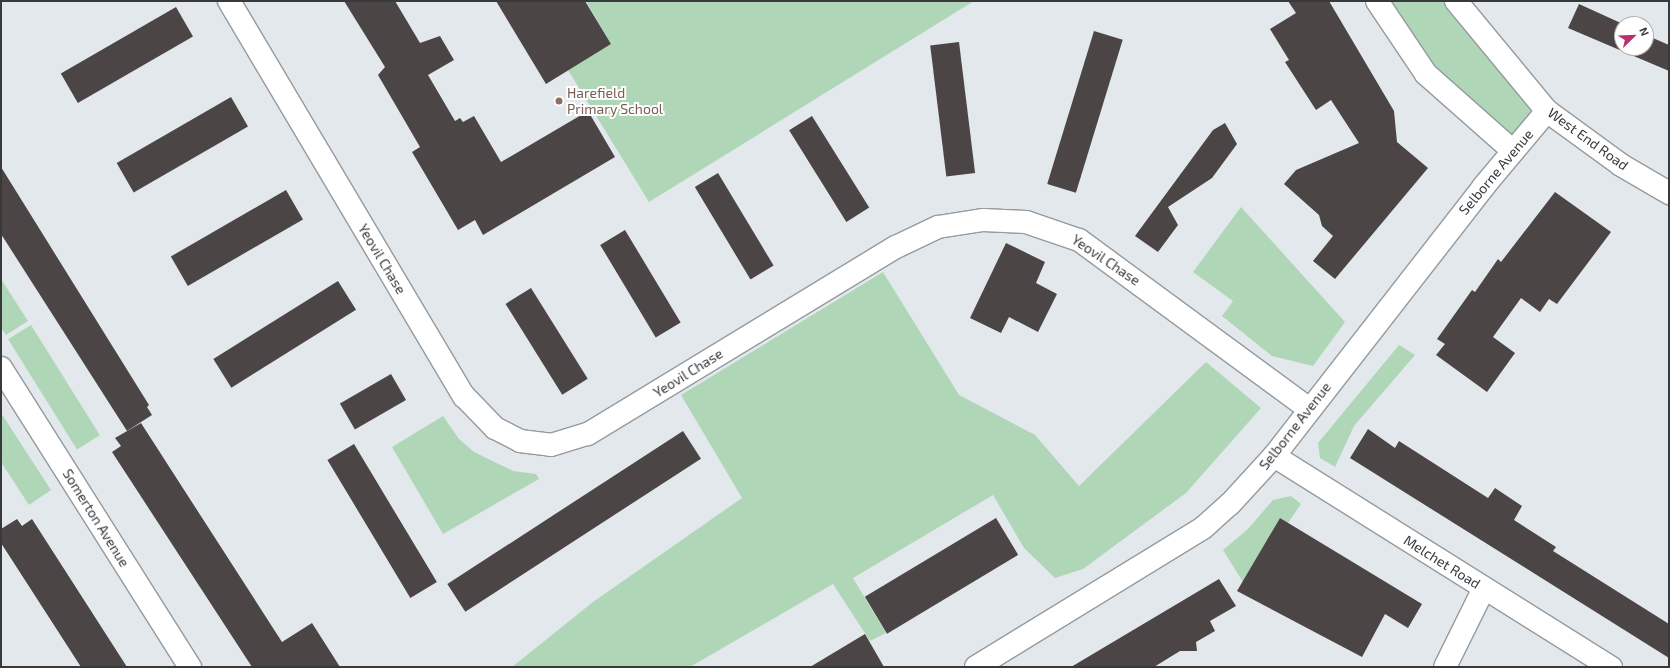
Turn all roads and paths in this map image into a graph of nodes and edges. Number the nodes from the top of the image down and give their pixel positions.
1 (229, 1) edge
2 (1377, 1) edge
3 (1456, 1) edge
4 (1547, 111) junction
5 (1513, 151) junction
6 (1669, 193) edge
7 (1, 368) edge
8 (1309, 409) junction
9 (1274, 456) junction
10 (1484, 588) junction
11 (190, 667) edge
12 (976, 667) edge
13 (1446, 667) edge
14 (1611, 667) edge

1 - 8 street, Yeovil Chase
2 - 5 street
3 - 4 street, West End Road
4 - 5 street, Selborne Avenue
4 - 6 street, West End Road
5 - 8 street, Selborne Avenue
7 - 11 street, Somerton Avenue
8 - 9 street, Selborne Avenue
9 - 10 street, Melchet Road
9 - 12 street, Selborne Avenue
10 - 13 street
10 - 14 street, Melchet Road

